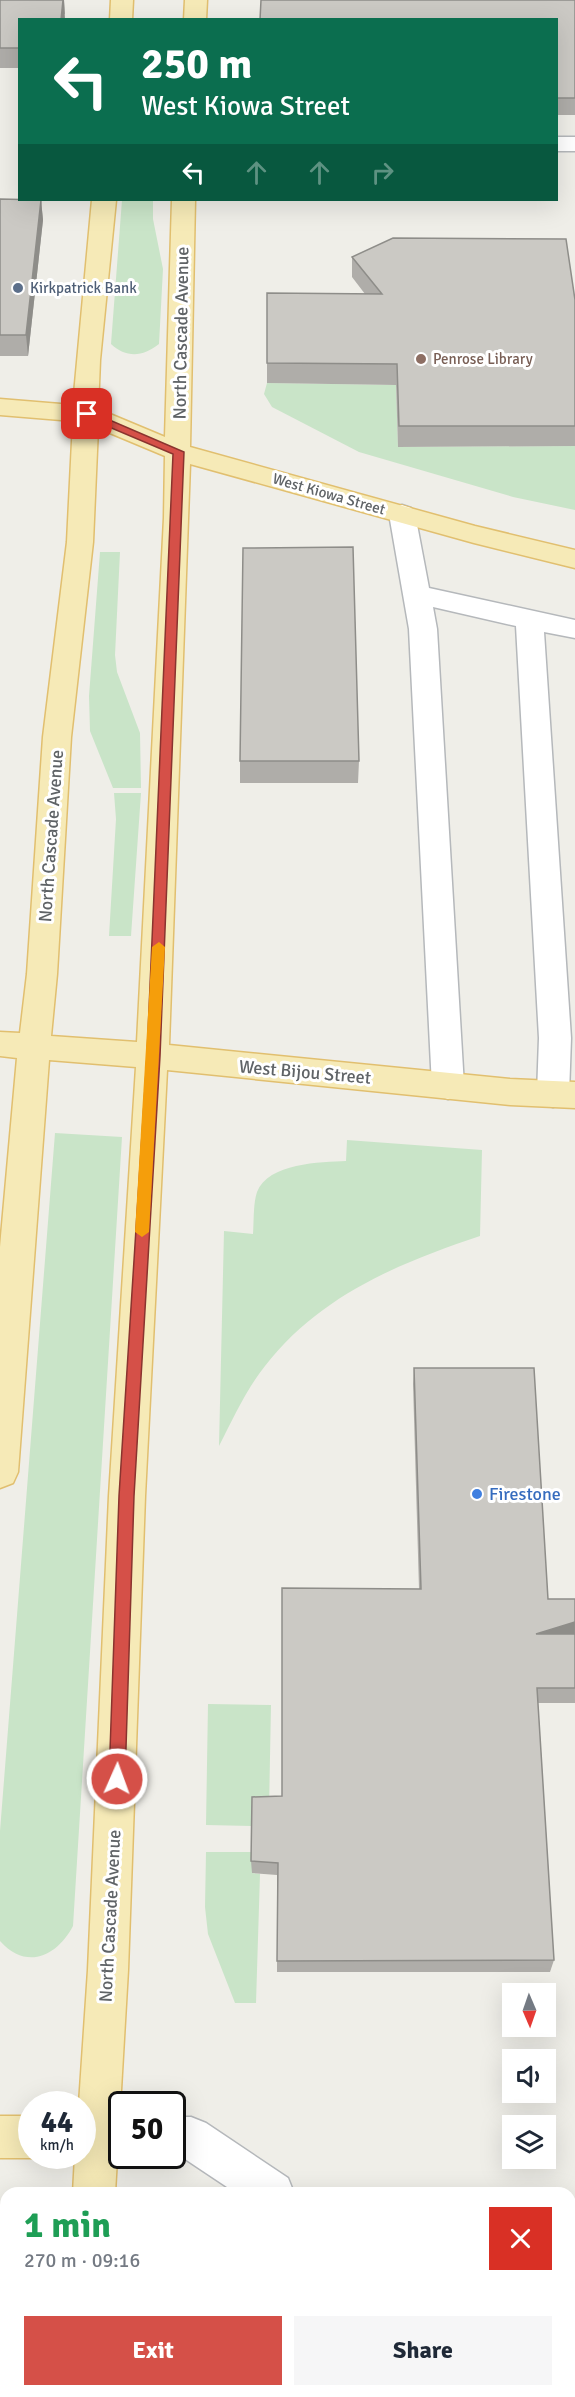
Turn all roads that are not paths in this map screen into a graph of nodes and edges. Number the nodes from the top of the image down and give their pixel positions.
1 (122, 0) edge
2 (196, 0) edge
3 (121, 18) edge
4 (195, 18) edge
5 (558, 144) edge
6 (575, 144) edge
7 (104, 201) edge
8 (184, 201) edge
9 (0, 408) edge
10 (87, 414) junction
11 (179, 452) junction
12 (402, 514) junction
13 (575, 559) edge
14 (417, 594) junction
15 (530, 620) junction
16 (575, 629) edge
17 (0, 1044) edge
18 (36, 1045) junction
19 (154, 1056) junction
20 (448, 1086) junction
21 (564, 1094) edge
22 (0, 1472) edge
23 (0, 2136) edge
24 (18, 2137) edge
25 (100, 2137) edge
26 (186, 2139) edge
27 (95, 2187) edge
28 (264, 2187) edge

1 - 3 main road
2 - 4 main road
5 - 6 street
7 - 10 main road, North Cascade Avenue
8 - 11 main road, North Cascade Avenue
9 - 10 main road, West Kiowa Street
10 - 11 main road, West Kiowa Street
10 - 18 main road, North Cascade Avenue
11 - 12 main road, West Kiowa Street
11 - 19 main road, North Cascade Avenue
12 - 13 main road, West Kiowa Street
12 - 14 street
14 - 15 street
14 - 20 street
15 - 16 street
15 - 21 street
17 - 18 main road, West Bijou Street
18 - 19 main road, West Bijou Street
18 - 22 main road, North Cascade Avenue
19 - 20 main road, West Bijou Street
19 - 25 main road, North Cascade Avenue
20 - 21 main road, West Bijou Street
23 - 24 main road
25 - 27 main road, North Cascade Avenue
26 - 28 street

